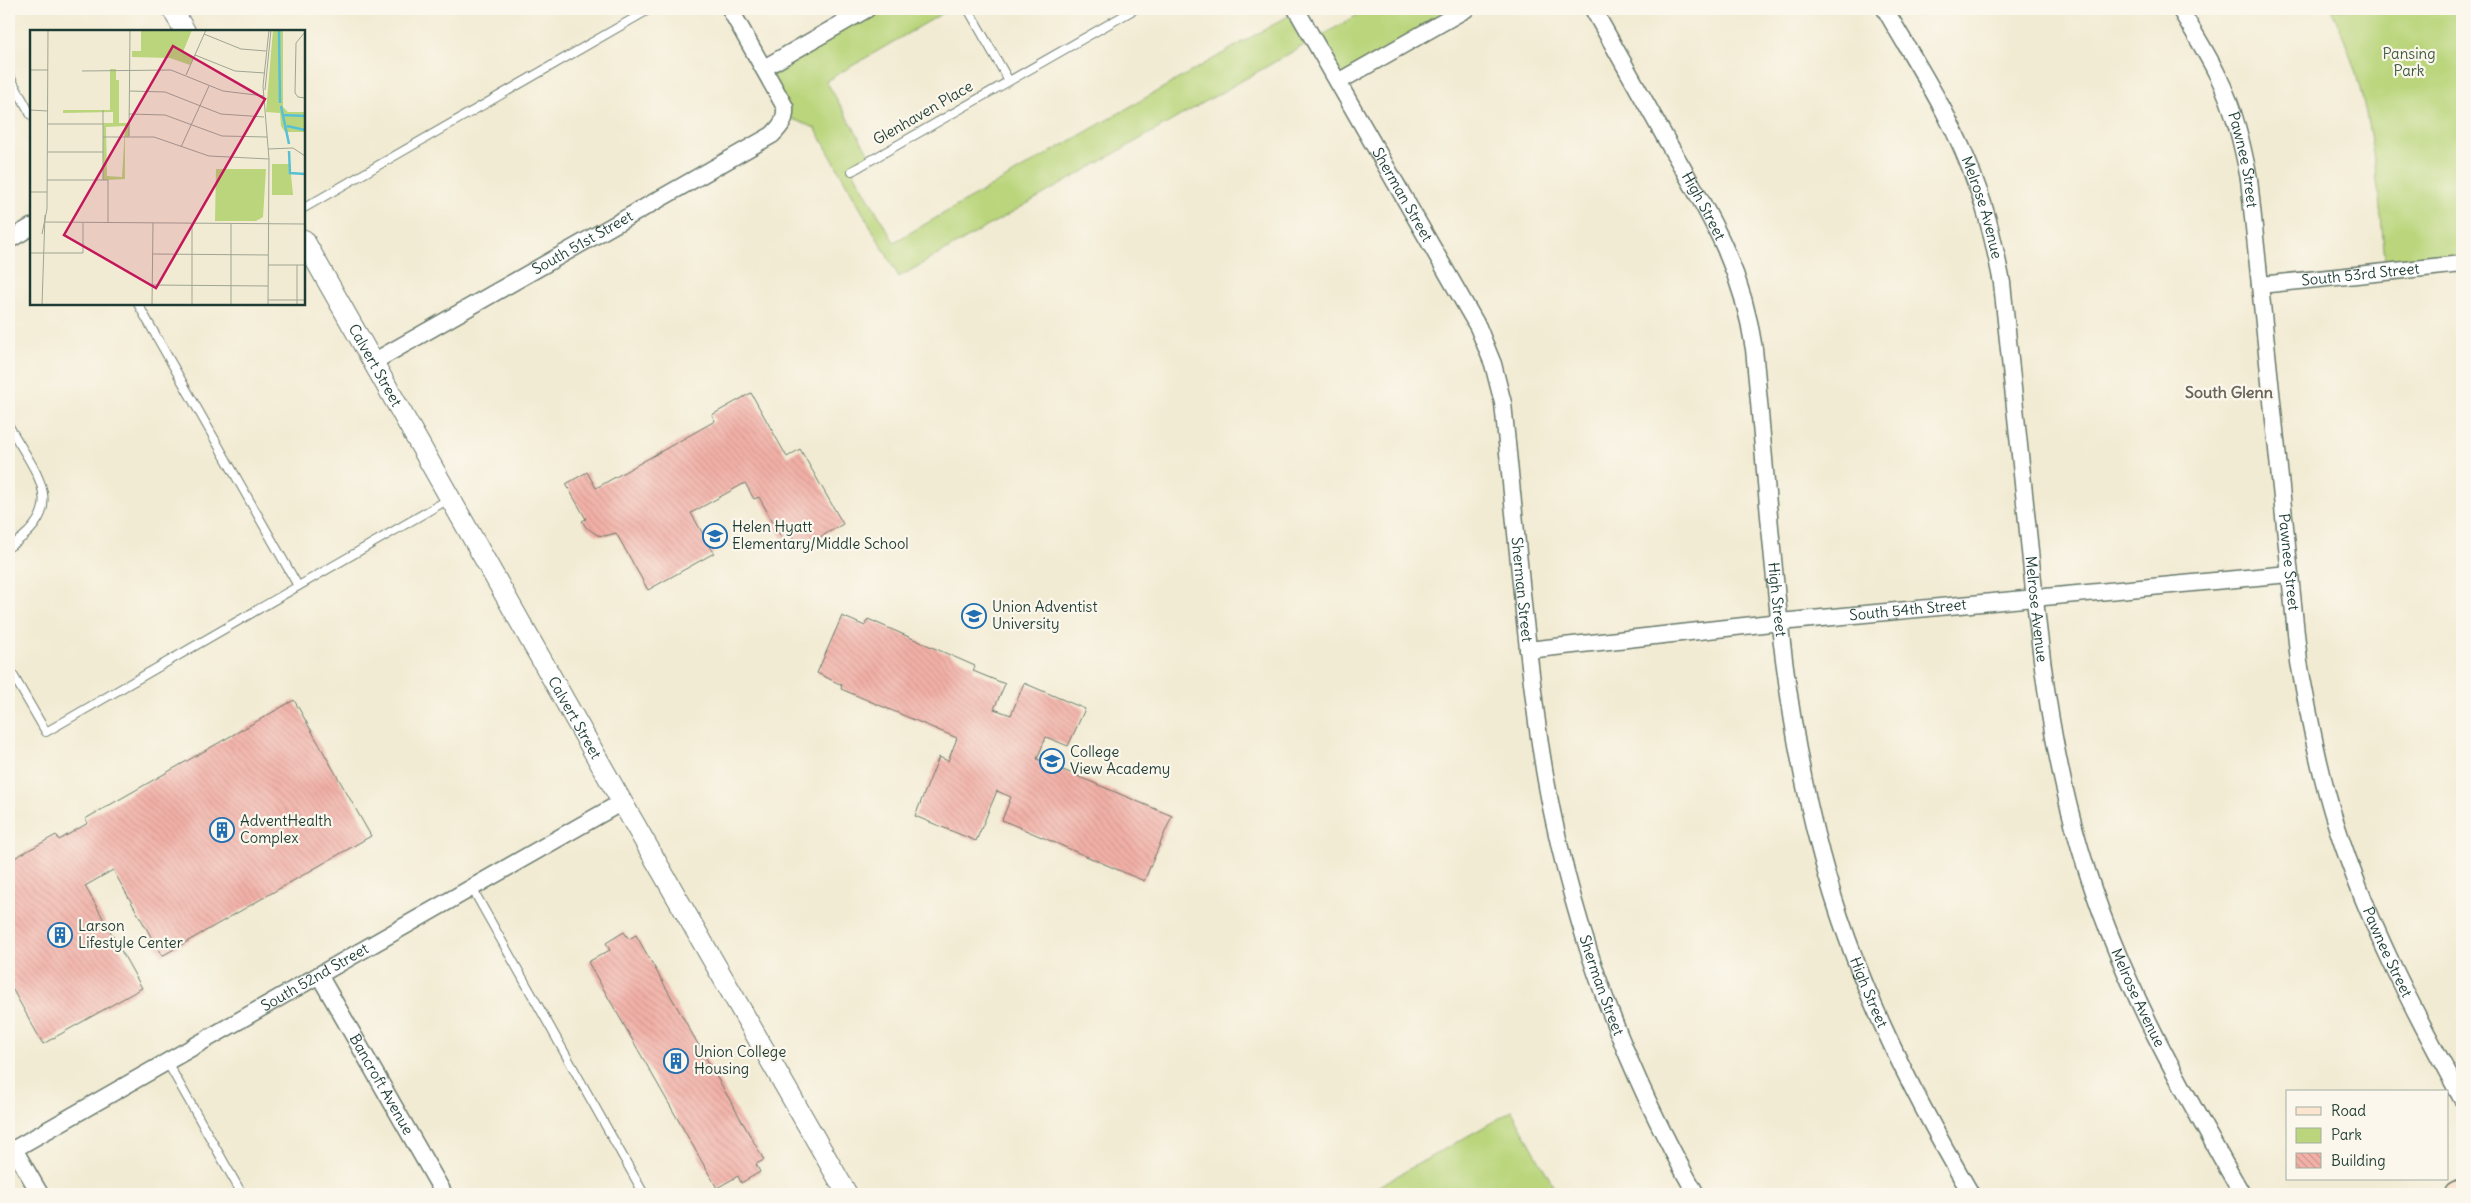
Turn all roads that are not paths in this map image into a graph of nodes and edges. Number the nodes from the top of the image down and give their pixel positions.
1 (172, 9) edge
2 (650, 9) edge
3 (730, 9) edge
4 (867, 9) edge
5 (968, 9) edge
6 (1135, 9) edge
7 (1296, 9) edge
8 (1466, 9) edge
9 (1593, 9) edge
10 (1886, 9) edge
11 (2180, 9) edge
12 (184, 30) edge
13 (764, 68) junction
14 (9, 75) edge
15 (1009, 81) junction
16 (1338, 82) junction
17 (30, 112) edge
18 (852, 171) dead end
19 (305, 207) edge
20 (30, 228) edge
21 (9, 240) edge
22 (305, 242) edge
23 (2462, 264) edge
24 (2260, 285) junction
25 (139, 305) edge
26 (373, 362) junction
27 (9, 426) edge
28 (449, 499) junction
29 (9, 547) edge
30 (2289, 574) junction
31 (298, 586) junction
32 (2035, 600) junction
33 (1780, 622) junction
34 (1528, 650) junction
35 (9, 668) edge
36 (622, 802) junction
37 (472, 888) junction
38 (319, 975) junction
39 (167, 1062) junction
40 (2462, 1099) edge
41 (12, 1150) edge
42 (2462, 1191) edge
43 (842, 1193) edge
44 (40, 1194) edge
45 (242, 1194) edge
46 (444, 1194) edge
47 (644, 1194) edge
48 (1696, 1194) edge
49 (1971, 1194) edge
50 (2242, 1194) edge
51 (2456, 1194) edge

1 - 12 street
2 - 19 lane
3 - 13 street
4 - 13 street
5 - 15 lane
6 - 15 lane, Glenhaven Place
7 - 16 street, Sherman Street
8 - 16 street
9 - 33 street, High Street
10 - 32 street, Melrose Avenue
11 - 24 street, Pawnee Street
13 - 26 street, South 51st Street
14 - 17 lane
15 - 18 lane, Glenhaven Place
16 - 34 street, Sherman Street
20 - 21 street
22 - 26 street, Calvert Street
23 - 24 street, South 53rd Street
24 - 30 street, Pawnee Street
25 - 31 lane
26 - 28 street, Calvert Street
27 - 29 lane
28 - 31 lane
28 - 36 street, Calvert Street
30 - 32 street, South 54th Street
30 - 40 street, Pawnee Street
31 - 35 lane
32 - 33 street, South 54th Street
32 - 50 street, Melrose Avenue
33 - 34 street, South 54th Street
33 - 49 street, High Street
34 - 48 street, Sherman Street
36 - 37 street, South 52nd Street
36 - 43 street, Calvert Street
37 - 38 street, South 52nd Street
37 - 47 lane
38 - 39 street, South 52nd Street
38 - 46 street, Bancroft Avenue
39 - 41 street, South 52nd Street
39 - 45 lane
41 - 44 street
42 - 51 main road

